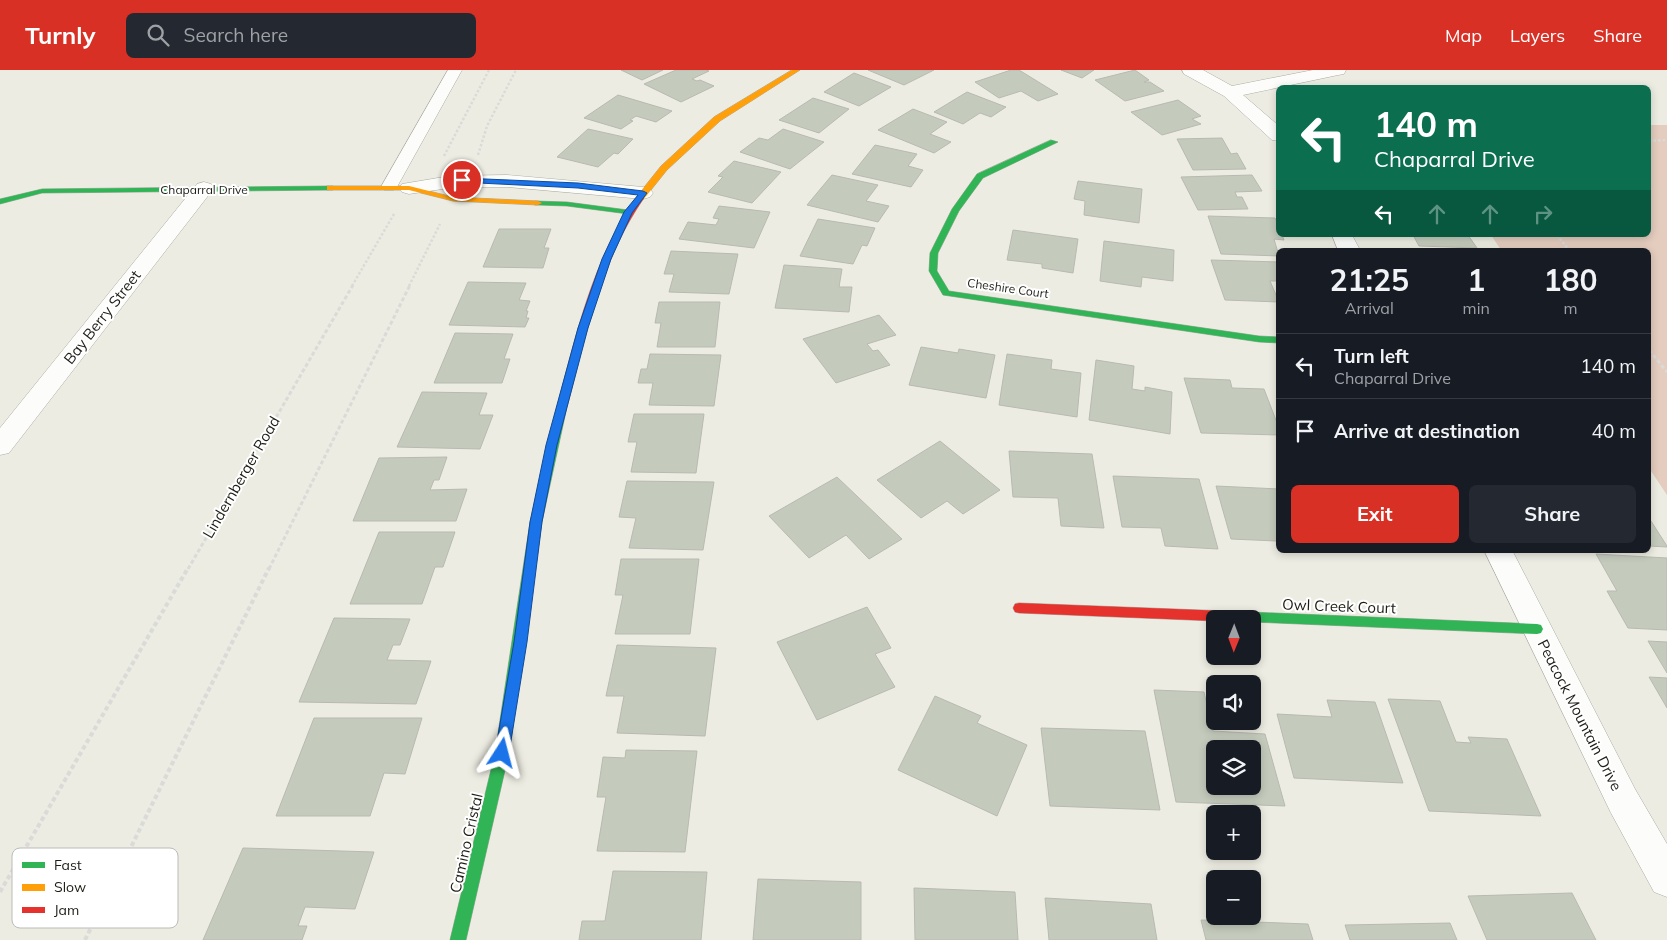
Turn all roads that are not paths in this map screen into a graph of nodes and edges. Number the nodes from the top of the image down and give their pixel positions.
1 (455, 70) edge
2 (1190, 70) edge
3 (1338, 70) edge
4 (793, 71) edge
5 (1230, 92) junction
6 (1276, 133) edge
7 (1054, 142) dead end
8 (389, 187) junction
9 (204, 188) junction
10 (409, 188) junction
11 (643, 193) junction
12 (0, 202) edge
13 (628, 212) junction
14 (1276, 340) edge
15 (0, 446) edge
16 (1499, 553) edge
17 (1019, 608) dead end
18 (1537, 629) junction
19 (1667, 879) edge
20 (458, 940) edge

1 - 8 lane
2 - 5 street
3 - 5 street
4 - 11 street, Camino Cristal
5 - 6 street
7 - 14 street, Cheshire Court
8 - 9 street, Chaparral Drive
8 - 10 street, Chaparral Drive
9 - 12 street, Chaparral Drive
9 - 15 street, Bay Berry Street
10 - 11 street, Chaparral Drive
10 - 13 street, Chaparral Drive
11 - 13 street, Camino Cristal
13 - 20 street, Camino Cristal
16 - 18 street, Peacock Mountain Drive
17 - 18 street, Owl Creek Court
18 - 19 street, Peacock Mountain Drive

